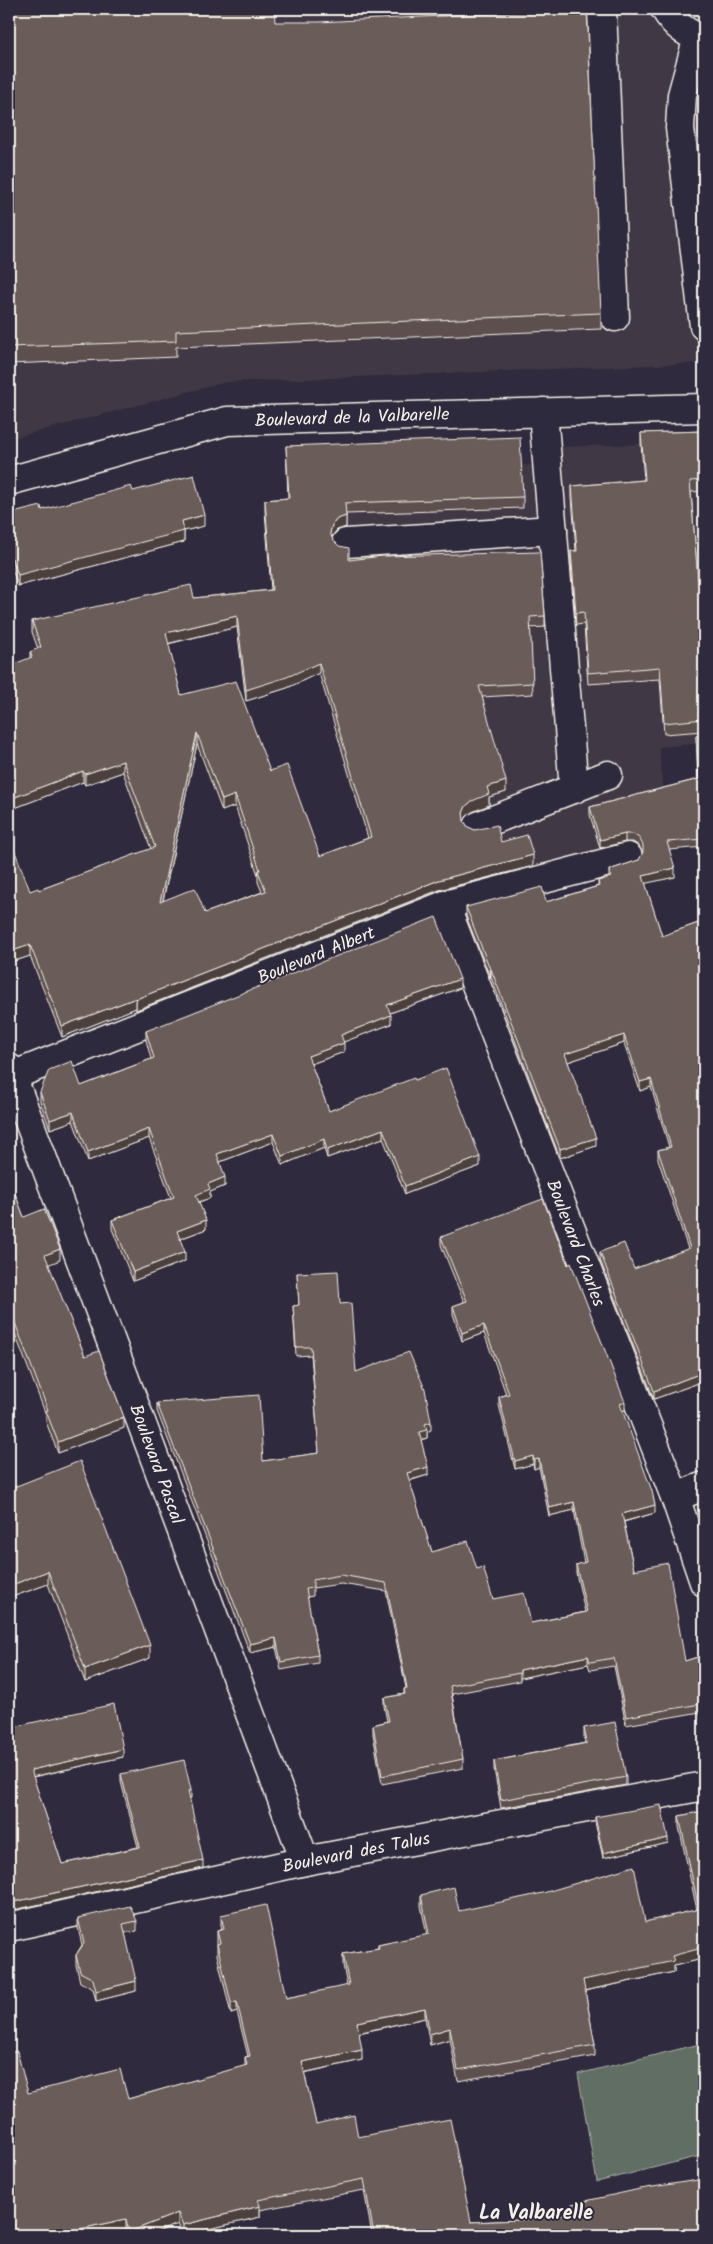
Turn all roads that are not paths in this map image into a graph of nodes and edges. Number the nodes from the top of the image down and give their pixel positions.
1 (602, 9) edge
2 (664, 9) edge
3 (701, 38) edge
4 (616, 317) dead end
5 (704, 326) edge
6 (704, 408) edge
7 (543, 412) junction
8 (9, 482) edge
9 (553, 530) junction
10 (346, 543) dead end
11 (608, 776) dead end
12 (574, 789) junction
13 (478, 826) dead end
14 (628, 858) dead end
15 (445, 905) junction
16 (10, 1072) edge
17 (704, 1486) edge
18 (674, 1497) junction
19 (704, 1582) edge
20 (704, 1786) edge
21 (305, 1861) junction
22 (9, 1927) edge

1 - 4 street
2 - 3 street
3 - 5 street
6 - 7 street, Boulevard de la Valbarelle
7 - 8 street, Boulevard de la Valbarelle
7 - 9 street
9 - 10 street
9 - 12 street
11 - 12 street
12 - 13 street
14 - 15 street, Boulevard Albert
15 - 16 street, Boulevard Albert
15 - 18 street, Boulevard Charles
16 - 21 street, Boulevard Pascal
17 - 18 street
18 - 19 street, Boulevard Charles
20 - 21 street, Boulevard des Talus
21 - 22 street, Boulevard des Talus

